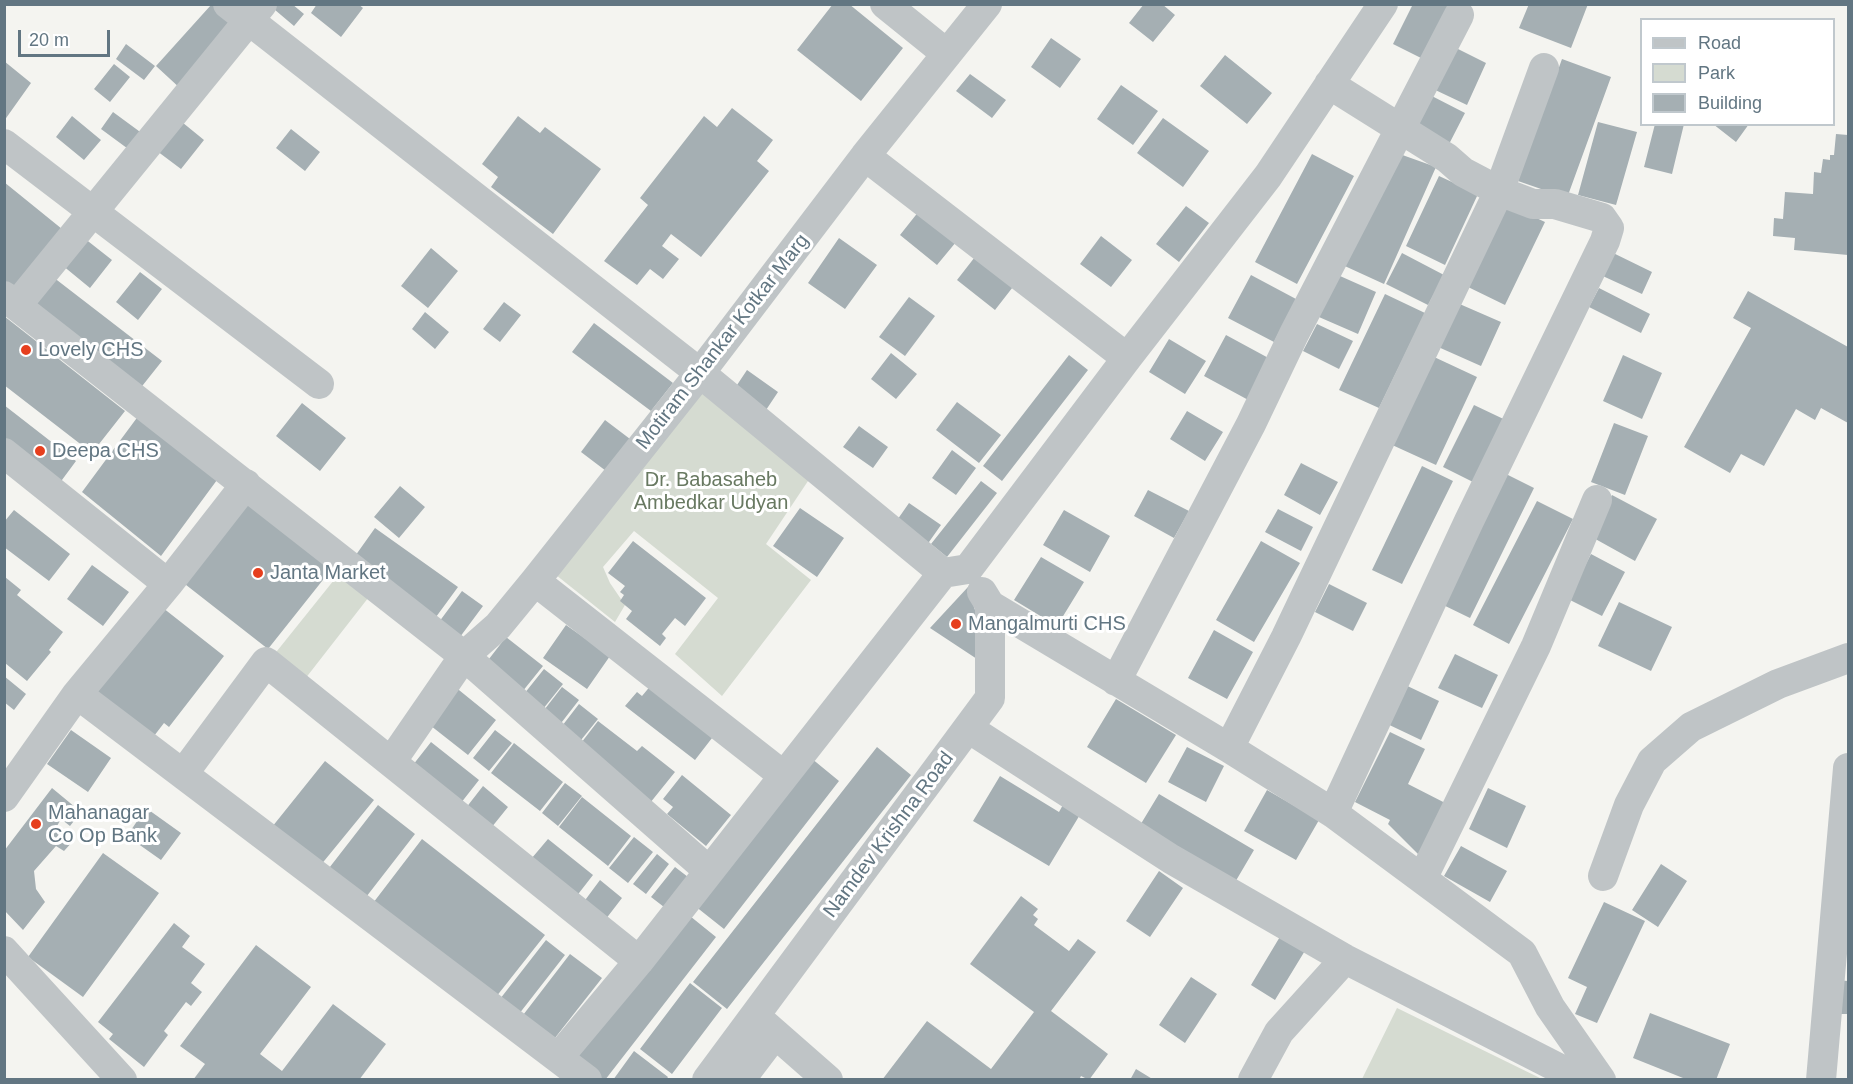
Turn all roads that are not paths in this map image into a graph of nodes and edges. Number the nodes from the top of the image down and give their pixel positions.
1 (885, 4) edge
2 (987, 4) edge
3 (1383, 4) edge
4 (246, 10) edge
5 (1459, 15) dead end
6 (947, 54) junction
7 (1544, 68) dead end
8 (1329, 84) junction
9 (1399, 128) junction
10 (4, 144) edge
11 (865, 156) junction
12 (1498, 191) junction
13 (94, 211) junction
14 (11, 300) edge
15 (1127, 358) junction
16 (700, 374) junction
17 (319, 384) dead end
18 (4, 453) edge
19 (246, 484) junction
20 (1597, 500) dead end
21 (956, 571) junction
22 (535, 581) junction
23 (168, 584) junction
24 (990, 605) junction
25 (464, 656) junction
26 (1848, 658) edge
27 (1116, 681) junction
28 (77, 694) junction
29 (968, 728) junction
30 (1230, 748) junction
31 (391, 762) junction
32 (1848, 768) edge
33 (183, 774) junction
34 (784, 776) junction
35 (4, 797) edge
36 (1333, 813) junction
37 (709, 871) junction
38 (1603, 876) dead end
39 (1422, 879) junction
40 (4, 951) edge
41 (1345, 958) junction
42 (639, 961) junction
43 (1838, 1014) edge
44 (765, 1025) junction
45 (558, 1058) junction
46 (122, 1080) edge
47 (587, 1080) edge
48 (706, 1080) edge
49 (740, 1080) edge
50 (828, 1080) edge
51 (1254, 1080) edge
52 (1582, 1080) edge
53 (1601, 1080) edge
54 (1821, 1080) edge

1 - 6 street
2 - 6 street, Motiram Shankar Kotkar Marg
3 - 8 street
4 - 13 street
4 - 16 street
5 - 9 street
6 - 11 street, Motiram Shankar Kotkar Marg
7 - 12 street
8 - 9 street
8 - 15 street
9 - 12 street
9 - 27 street
10 - 13 street
11 - 15 street
11 - 16 street, Motiram Shankar Kotkar Marg
12 - 30 street
12 - 36 street
13 - 14 street
13 - 17 street
14 - 19 street
15 - 21 street
16 - 21 street
16 - 22 street, Motiram Shankar Kotkar Marg
18 - 23 street
19 - 23 street
19 - 25 street
20 - 39 street
21 - 24 street
21 - 34 street
22 - 25 street, Motiram Shankar Kotkar Marg
22 - 34 street
23 - 28 street
24 - 27 street
24 - 29 street, Namdev Krishna Road
25 - 31 street, Motiram Shankar Kotkar Marg
25 - 37 street
26 - 38 street
27 - 30 street
28 - 33 street
28 - 35 street
29 - 41 street
29 - 44 street, Namdev Krishna Road
30 - 36 street
31 - 33 street
31 - 42 street
32 - 43 street
33 - 45 street
34 - 37 street
36 - 39 street
37 - 42 street
39 - 53 street
40 - 46 street
41 - 51 street
41 - 52 street
42 - 45 street
43 - 54 street
44 - 48 street, Namdev Krishna Road
44 - 49 street
44 - 50 street
45 - 47 street

